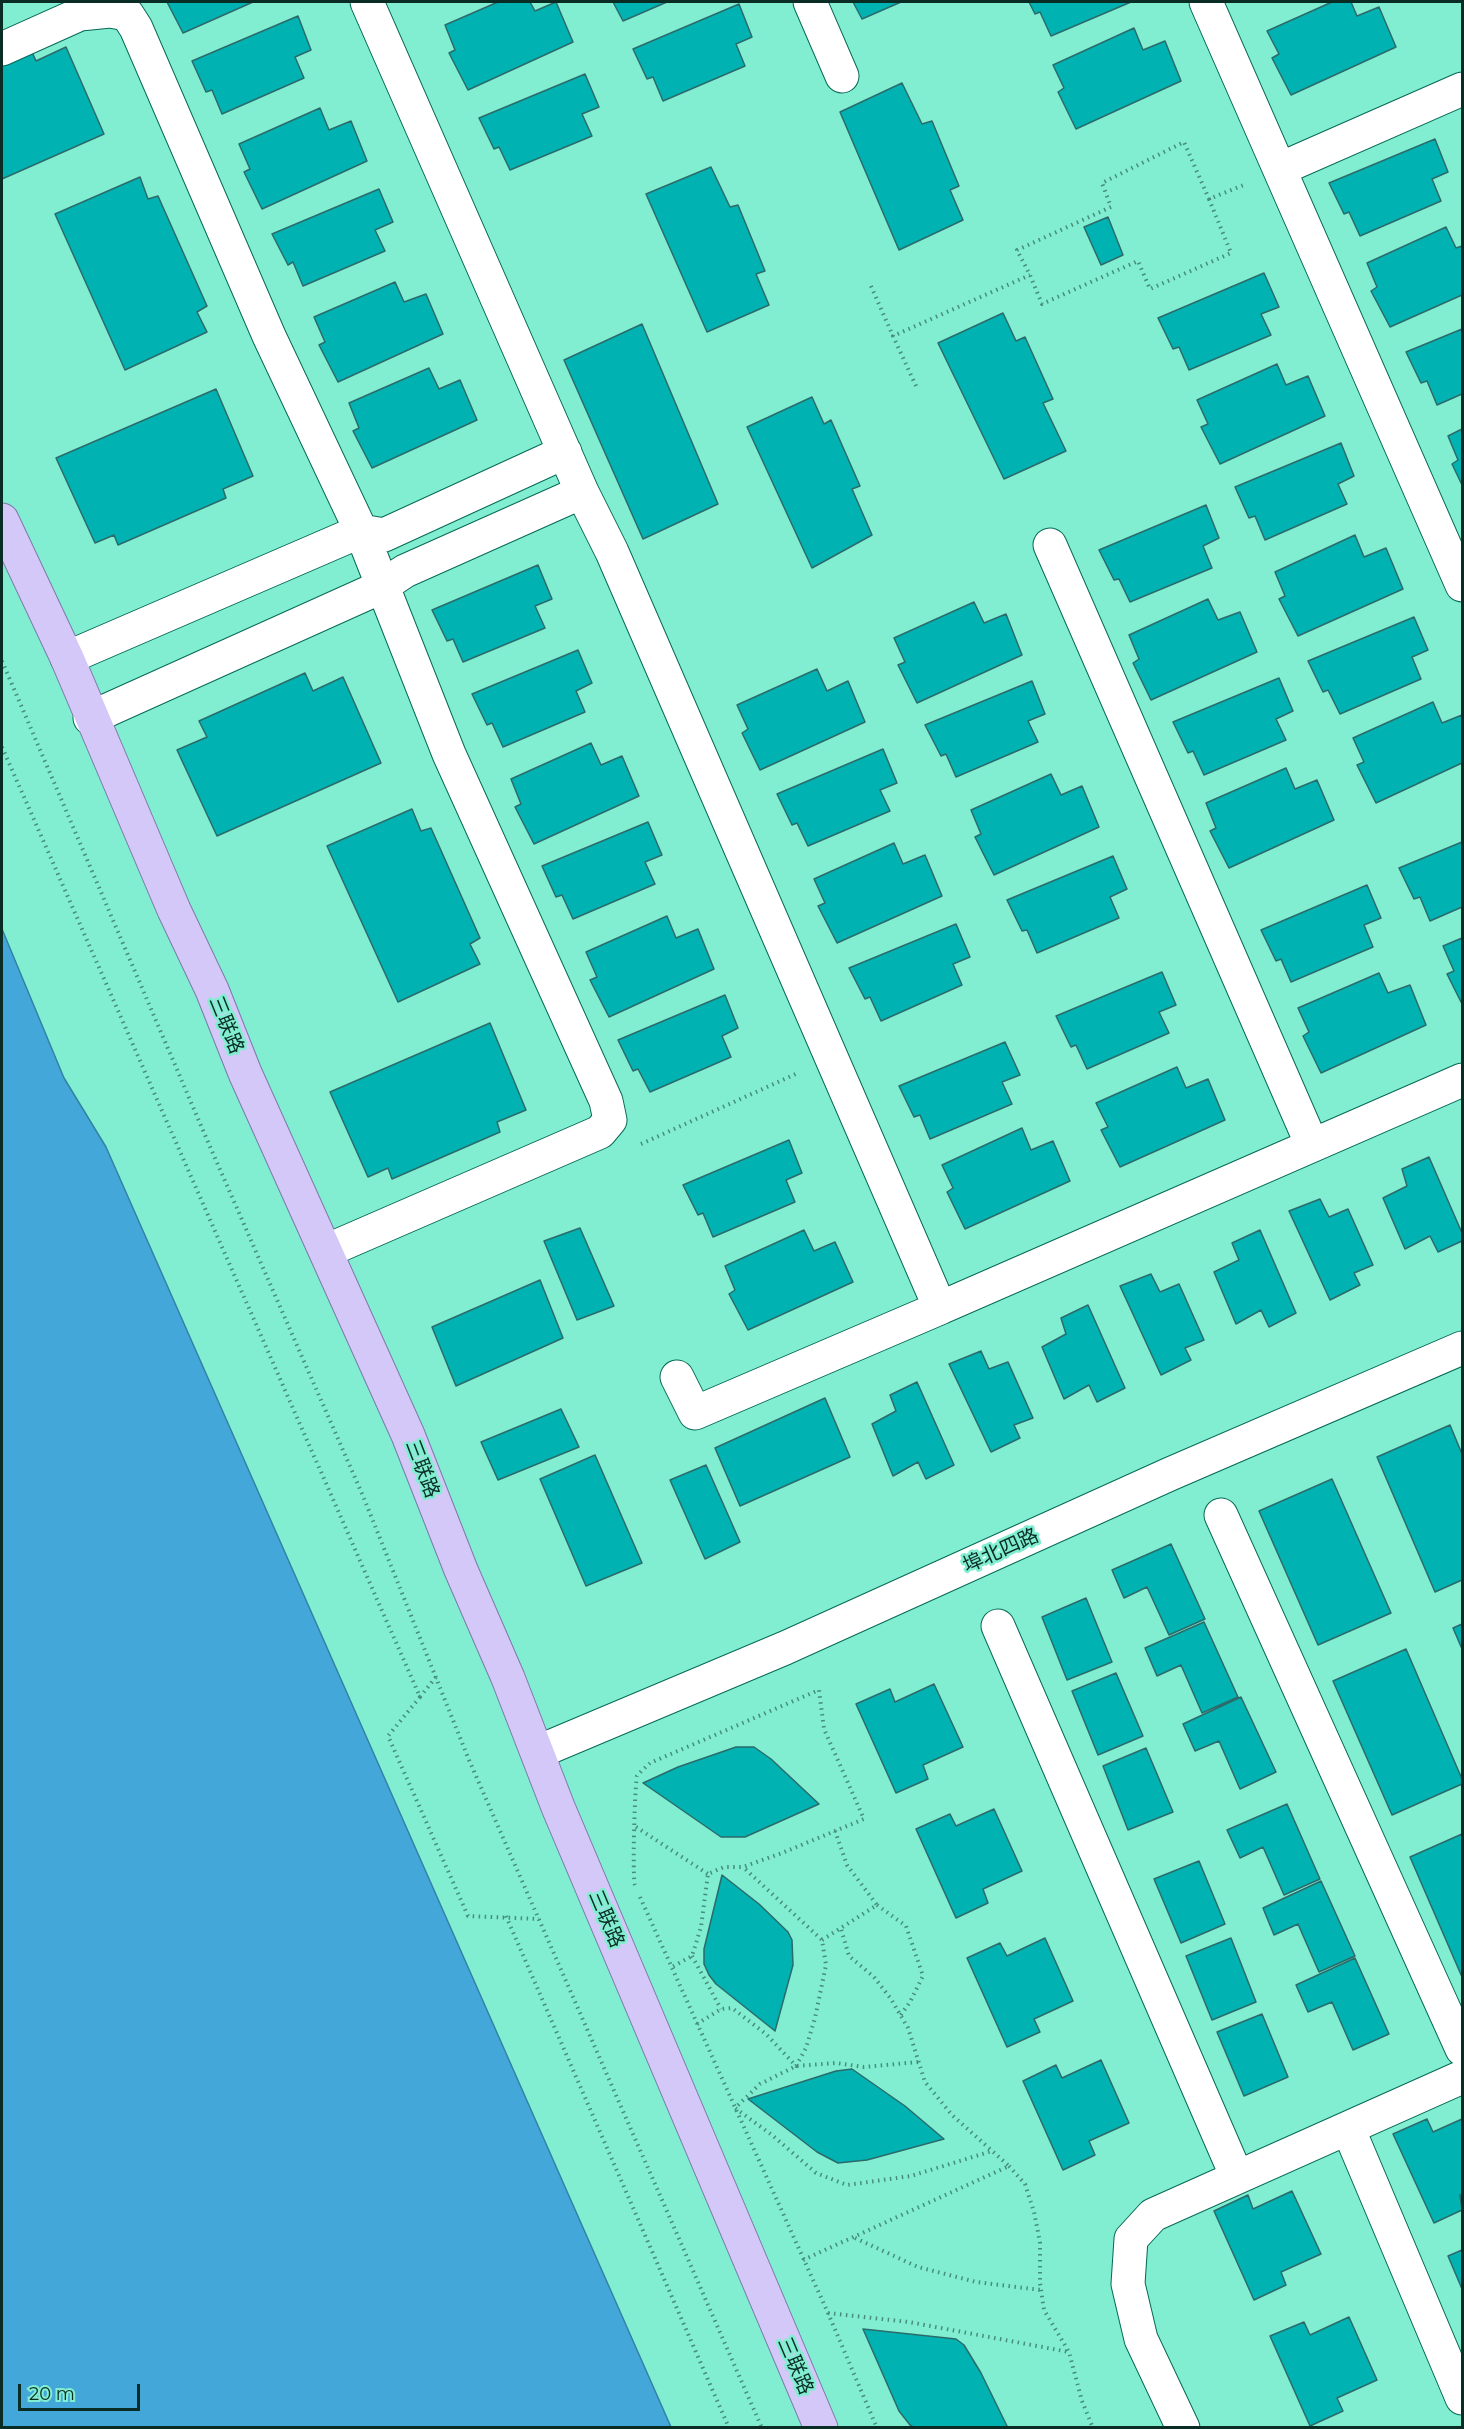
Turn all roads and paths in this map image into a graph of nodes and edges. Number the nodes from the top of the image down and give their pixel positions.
1 (367, 2) edge
2 (810, 2) edge
3 (1206, 2) edge
4 (2, 49) edge
5 (842, 76) dead end
6 (1462, 89) edge
7 (1280, 170) junction
8 (1209, 199) junction
9 (1030, 275) junction
10 (871, 286) dead end
11 (893, 336) junction
12 (916, 386) dead end
13 (565, 452) junction
14 (582, 492) junction
15 (2, 520) edge
16 (361, 531) junction
17 (1050, 545) dead end
18 (1462, 585) edge
19 (381, 587) junction
20 (67, 658) junction
21 (2, 661) edge
22 (90, 718) junction
23 (2, 747) edge
24 (831, 1058) junction
25 (1462, 1080) edge
26 (639, 1145) dead end
27 (1312, 1145) junction
28 (326, 1251) junction
29 (940, 1308) junction
30 (1462, 1348) edge
31 (677, 1377) dead end
32 (1221, 1515) dead end
33 (998, 1626) dead end
34 (436, 1677) junction
35 (420, 1697) junction
36 (538, 1752) junction
37 (636, 1826) junction
38 (835, 1831) junction
39 (743, 1867) junction
40 (708, 1874) junction
41 (877, 1905) junction
42 (506, 1916) junction
43 (539, 1919) junction
44 (841, 1929) junction
45 (822, 1940) junction
46 (692, 1956) junction
47 (672, 1966) junction
48 (721, 2009) junction
49 (900, 2016) junction
50 (697, 2024) junction
51 (1462, 2049) edge
52 (918, 2062) junction
53 (796, 2066) junction
54 (1462, 2077) edge
55 (735, 2108) junction
56 (1348, 2128) junction
57 (992, 2151) junction
58 (1009, 2166) junction
59 (1238, 2177) junction
60 (854, 2237) junction
61 (803, 2260) junction
62 (1041, 2290) junction
63 (828, 2313) junction
64 (1069, 2352) junction
65 (1462, 2398) edge
66 (729, 2427) edge
67 (762, 2427) edge
68 (821, 2427) edge
69 (877, 2427) edge
70 (1093, 2427) edge
71 (1183, 2427) edge

1 - 13 street
2 - 5 street
3 - 7 street
4 - 16 street
6 - 7 street
7 - 8 path
7 - 18 street
8 - 9 path
8 - 9 path
9 - 11 path
10 - 11 path
11 - 12 path
13 - 14 street
13 - 16 street
14 - 19 street
14 - 24 street
15 - 20 main road, 三联路
16 - 19 street
16 - 20 street
17 - 27 street
19 - 22 street
19 - 28 street
20 - 22 main road, 三联路
21 - 34 path
22 - 28 main road, 三联路
23 - 35 path
24 - 26 path
24 - 29 street
25 - 27 street
27 - 29 street
28 - 36 main road, 三联路
29 - 31 street
30 - 36 street, 埠北四路
32 - 51 street
33 - 59 street
34 - 35 path
34 - 43 path
35 - 42 path
36 - 68 main road, 三联路
37 - 38 path
37 - 40 path
37 - 47 path
38 - 39 path
38 - 41 path
39 - 40 path
39 - 45 path
40 - 46 path
41 - 44 path
41 - 49 path
42 - 43 path
42 - 66 path
43 - 67 path
44 - 45 path
44 - 49 path
45 - 53 path
46 - 47 path
46 - 48 path
47 - 50 path
48 - 50 path
48 - 53 path
49 - 52 path
50 - 55 path
52 - 53 path
52 - 57 path
53 - 55 path
54 - 56 street
55 - 57 path
55 - 61 path
56 - 59 street
56 - 65 street
57 - 58 path
58 - 60 path
58 - 62 path
59 - 71 street
60 - 61 path
60 - 62 path
61 - 63 path
62 - 64 path
63 - 64 path
63 - 69 path
64 - 70 path

